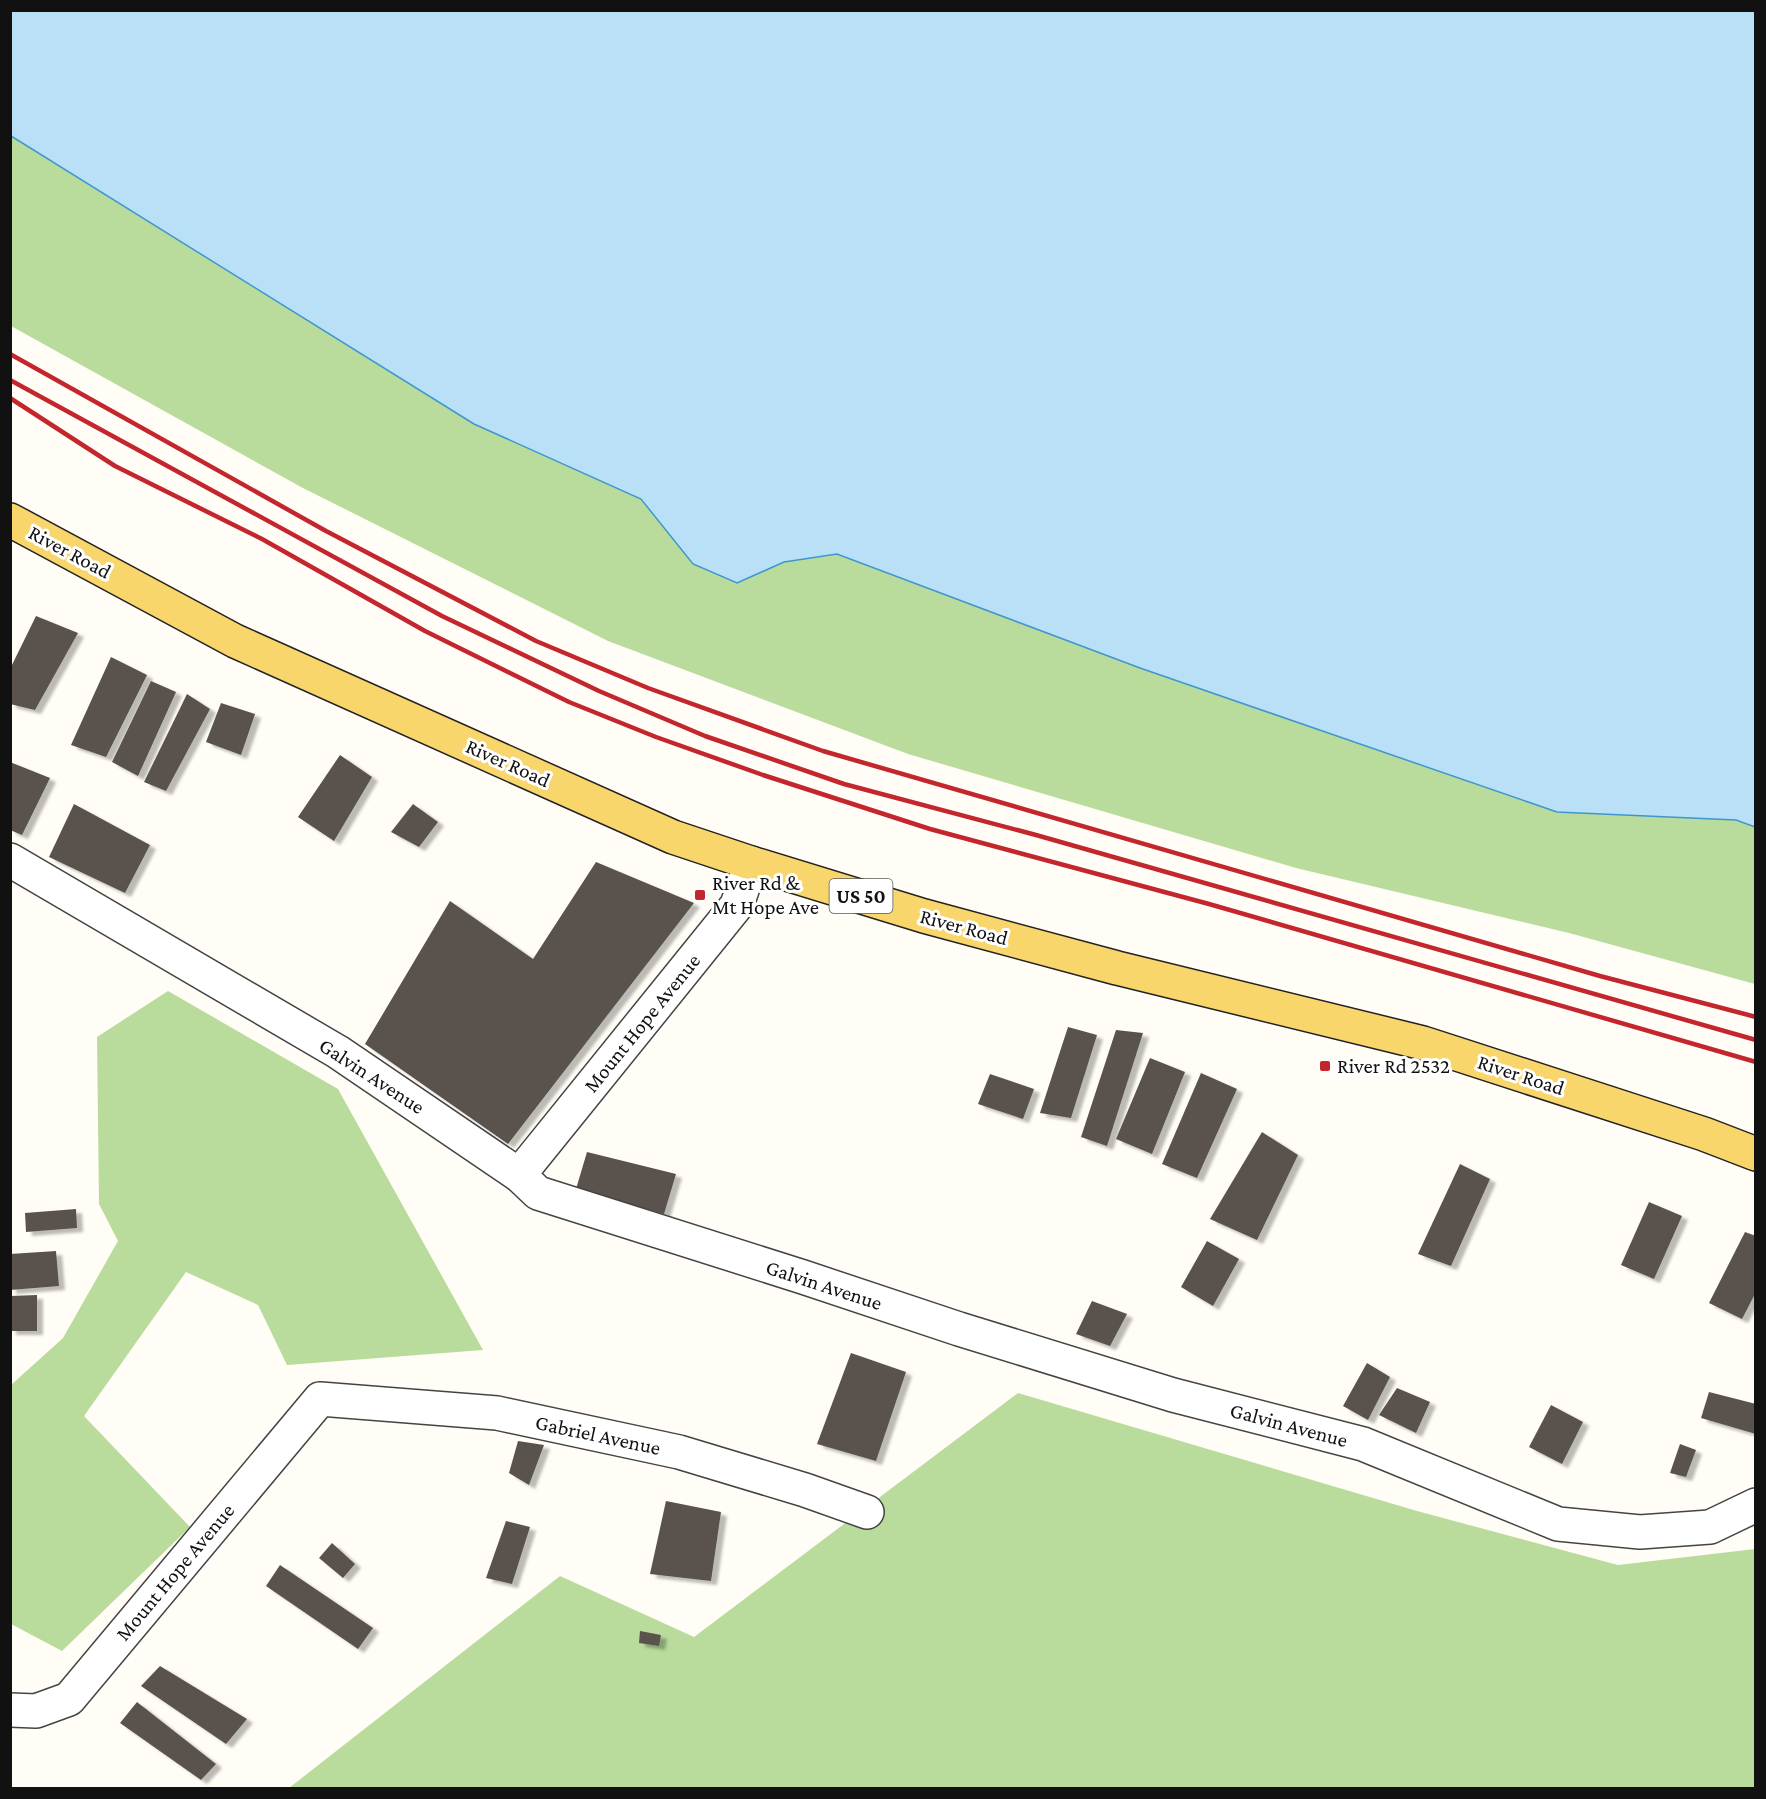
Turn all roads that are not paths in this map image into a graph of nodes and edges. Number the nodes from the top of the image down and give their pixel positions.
1 (10, 520) edge
2 (10, 860) edge
3 (751, 863) junction
4 (1755, 1154) edge
5 (519, 1175) junction
6 (320, 1400) joint
7 (1755, 1505) edge
8 (867, 1512) dead end
9 (10, 1710) edge

1 - 3 main road, River Road / US 50
2 - 5 street, Galvin Avenue
3 - 4 main road, River Road / US 50
3 - 5 street, Mount Hope Avenue
5 - 7 street, Galvin Avenue
6 - 8 street, Gabriel Avenue
6 - 9 street, Mount Hope Avenue

